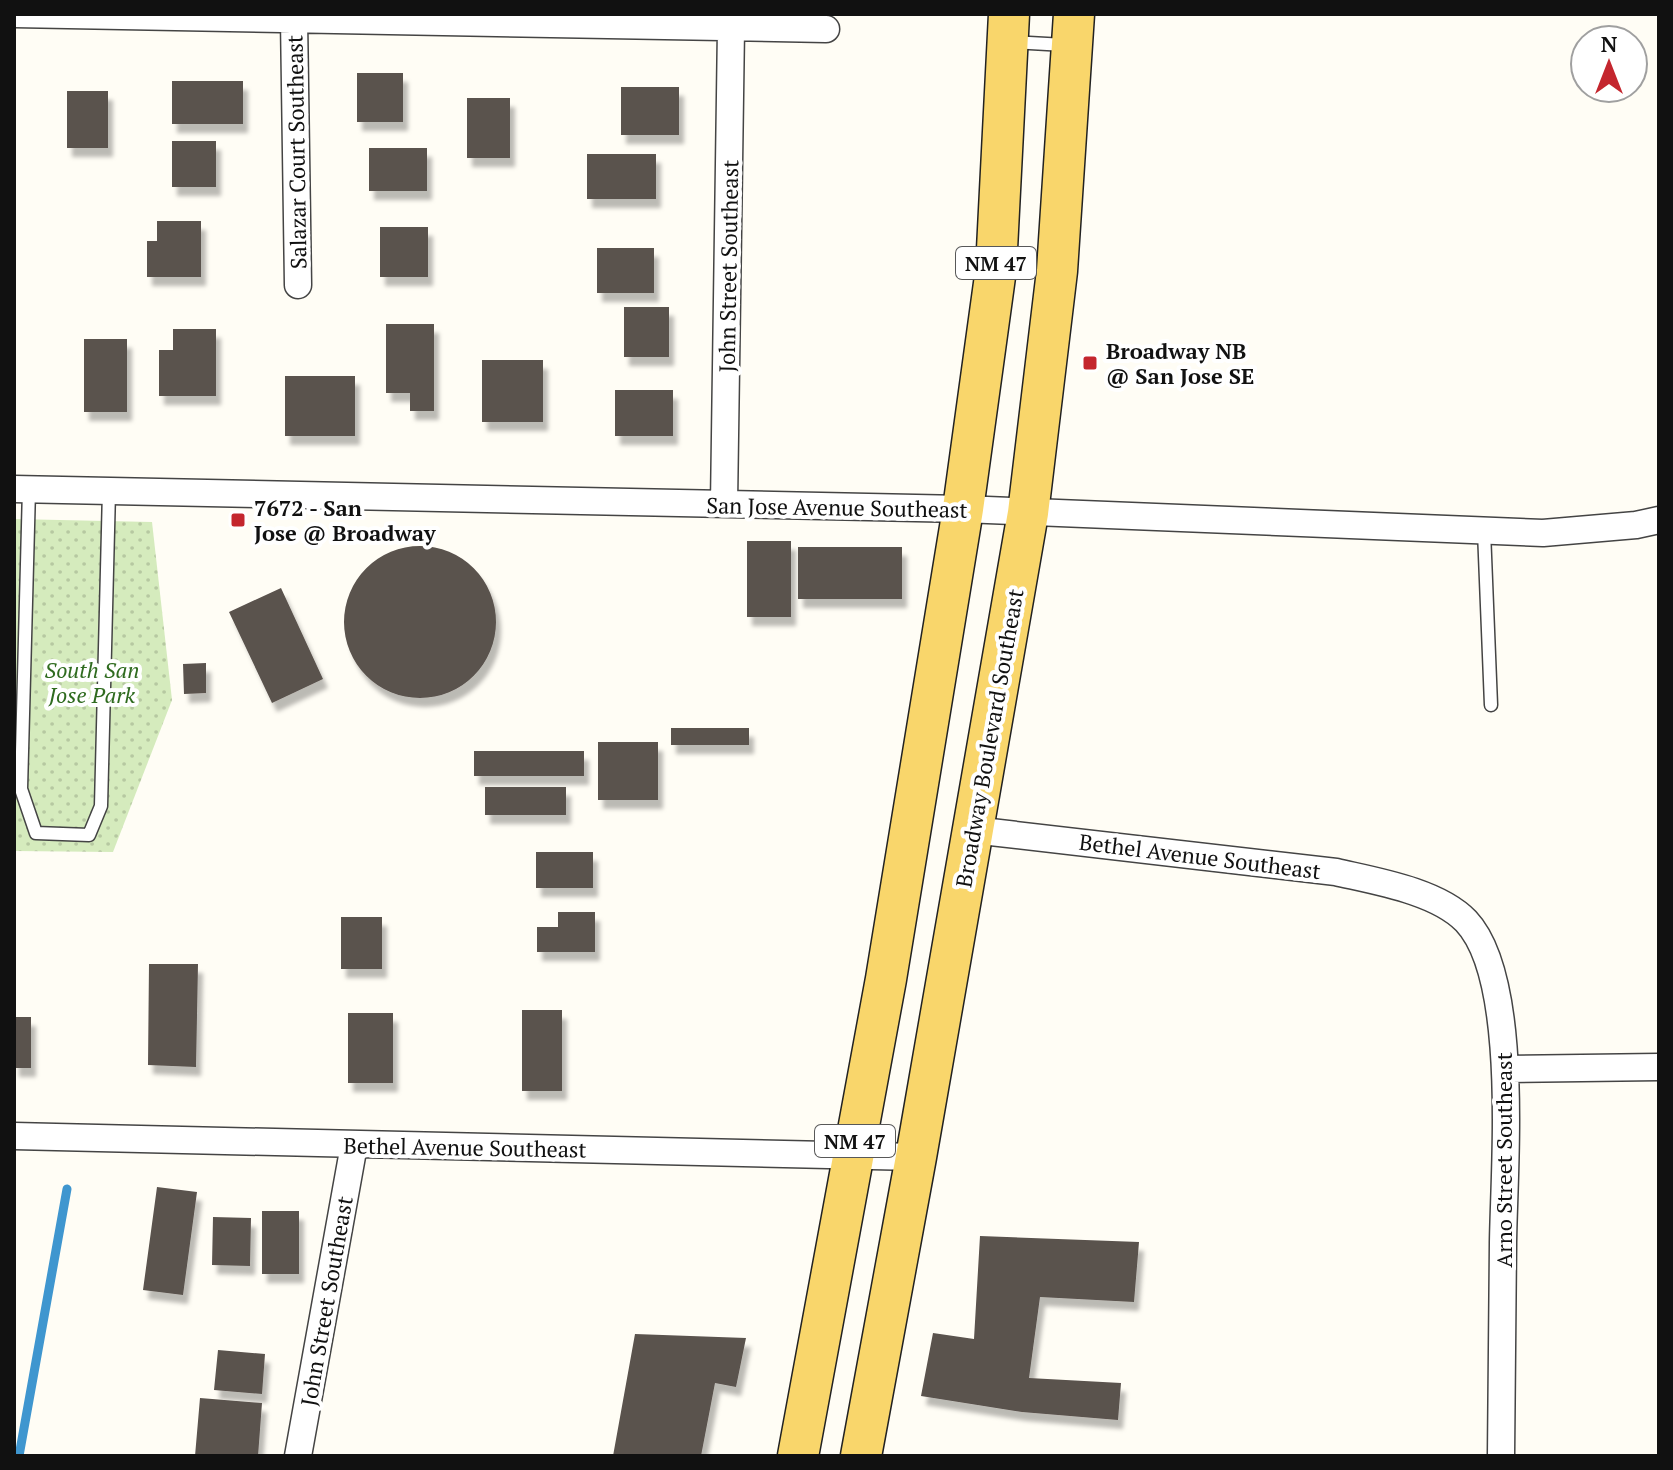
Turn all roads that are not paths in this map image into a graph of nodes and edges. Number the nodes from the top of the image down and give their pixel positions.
1 (14, 14) edge
2 (294, 19) junction
3 (731, 28) junction
4 (1008, 28) edge
5 (826, 29) dead end
6 (1073, 30) edge
7 (298, 285) dead end
8 (21, 489) edge
9 (109, 491) junction
10 (724, 504) junction
11 (963, 509) junction
12 (1028, 513) junction
13 (1659, 520) edge
14 (1484, 531) junction
15 (1491, 705) dead end
16 (973, 830) junction
17 (1424, 897) joint
18 (1659, 1067) edge
19 (1505, 1069) junction
20 (14, 1136) edge
21 (354, 1145) junction
22 (852, 1154) junction
23 (916, 1157) junction
24 (298, 1456) edge
25 (798, 1456) edge
26 (861, 1456) edge
27 (1501, 1456) edge

1 - 2 street
2 - 3 street
2 - 7 street, Salazar Court Southeast
3 - 5 street
3 - 10 street, John Street Southeast
4 - 6 lane
4 - 11 main road, NM 47
6 - 12 main road, Broadway Boulevard Southeast / NM 47
8 - 9 street, San Jose Avenue Southeast
8 - 9 lane
9 - 10 street, San Jose Avenue Southeast
10 - 11 street, San Jose Avenue Southeast
11 - 12 street, San Jose Avenue Southeast
11 - 22 main road, NM 47
12 - 14 street, San Jose Avenue Southeast
12 - 16 main road, Broadway Boulevard Southeast / NM 47
13 - 14 street, San Jose Avenue Southeast
14 - 15 lane
16 - 17 street, Bethel Avenue Southeast
16 - 23 main road, Broadway Boulevard Southeast / NM 47
17 - 19 street, Arno Street Southeast
18 - 19 street
19 - 27 street, Arno Street Southeast
20 - 21 street, Bethel Avenue Southeast
21 - 22 street, Bethel Avenue Southeast
21 - 24 street, John Street Southeast
22 - 23 street, Bethel Avenue Southeast
22 - 25 main road, NM 47
23 - 26 main road, Broadway Boulevard Southeast / NM 47

